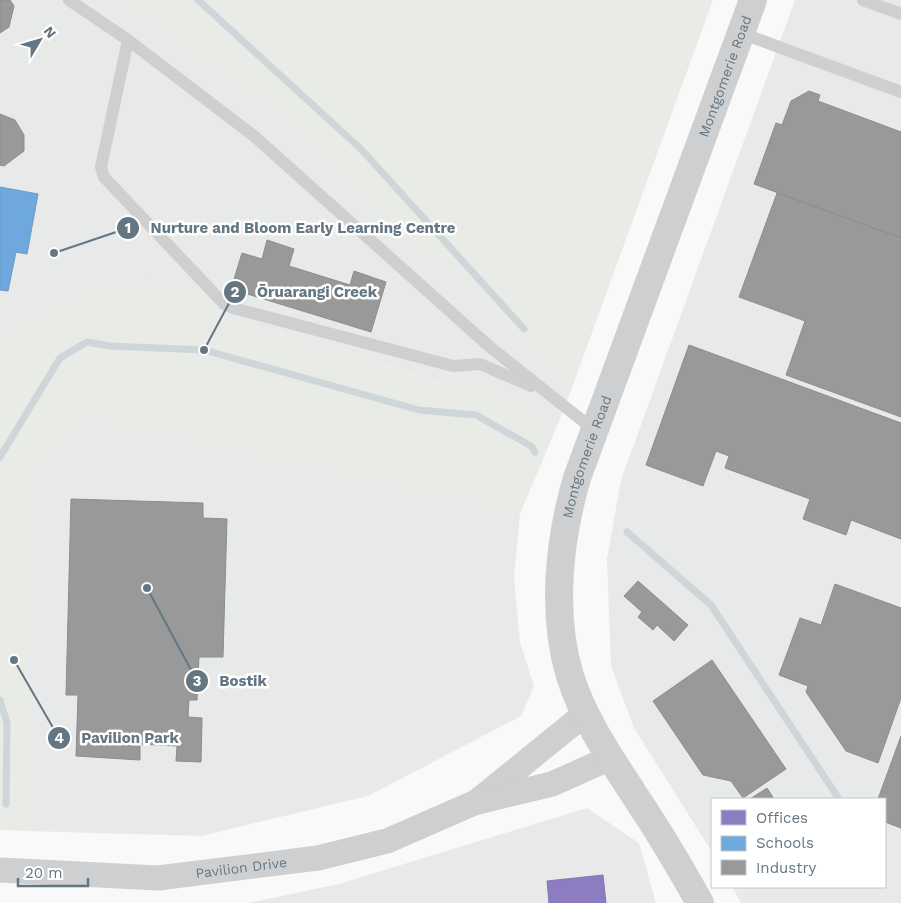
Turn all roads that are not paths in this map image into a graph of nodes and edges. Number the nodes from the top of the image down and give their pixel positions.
1 (69, 0) edge
2 (753, 0) edge
3 (863, 0) edge
4 (901, 14) edge
5 (741, 34) junction
6 (128, 40) junction
7 (901, 92) edge
8 (549, 394) junction
9 (593, 429) junction
10 (586, 714) junction
11 (610, 758) junction
12 (474, 803) junction
13 (0, 870) edge
14 (700, 903) edge

1 - 6 lane
2 - 5 street, Montgomerie Road
3 - 4 lane
5 - 7 lane
5 - 9 street, Montgomerie Road
6 - 8 lane
6 - 8 lane
8 - 9 lane
9 - 10 street, Montgomerie Road
10 - 11 street, Montgomerie Road
10 - 12 street, Pavilion Drive
11 - 12 street, Pavilion Drive
11 - 14 street, Montgomerie Road
12 - 13 street, Pavilion Drive

